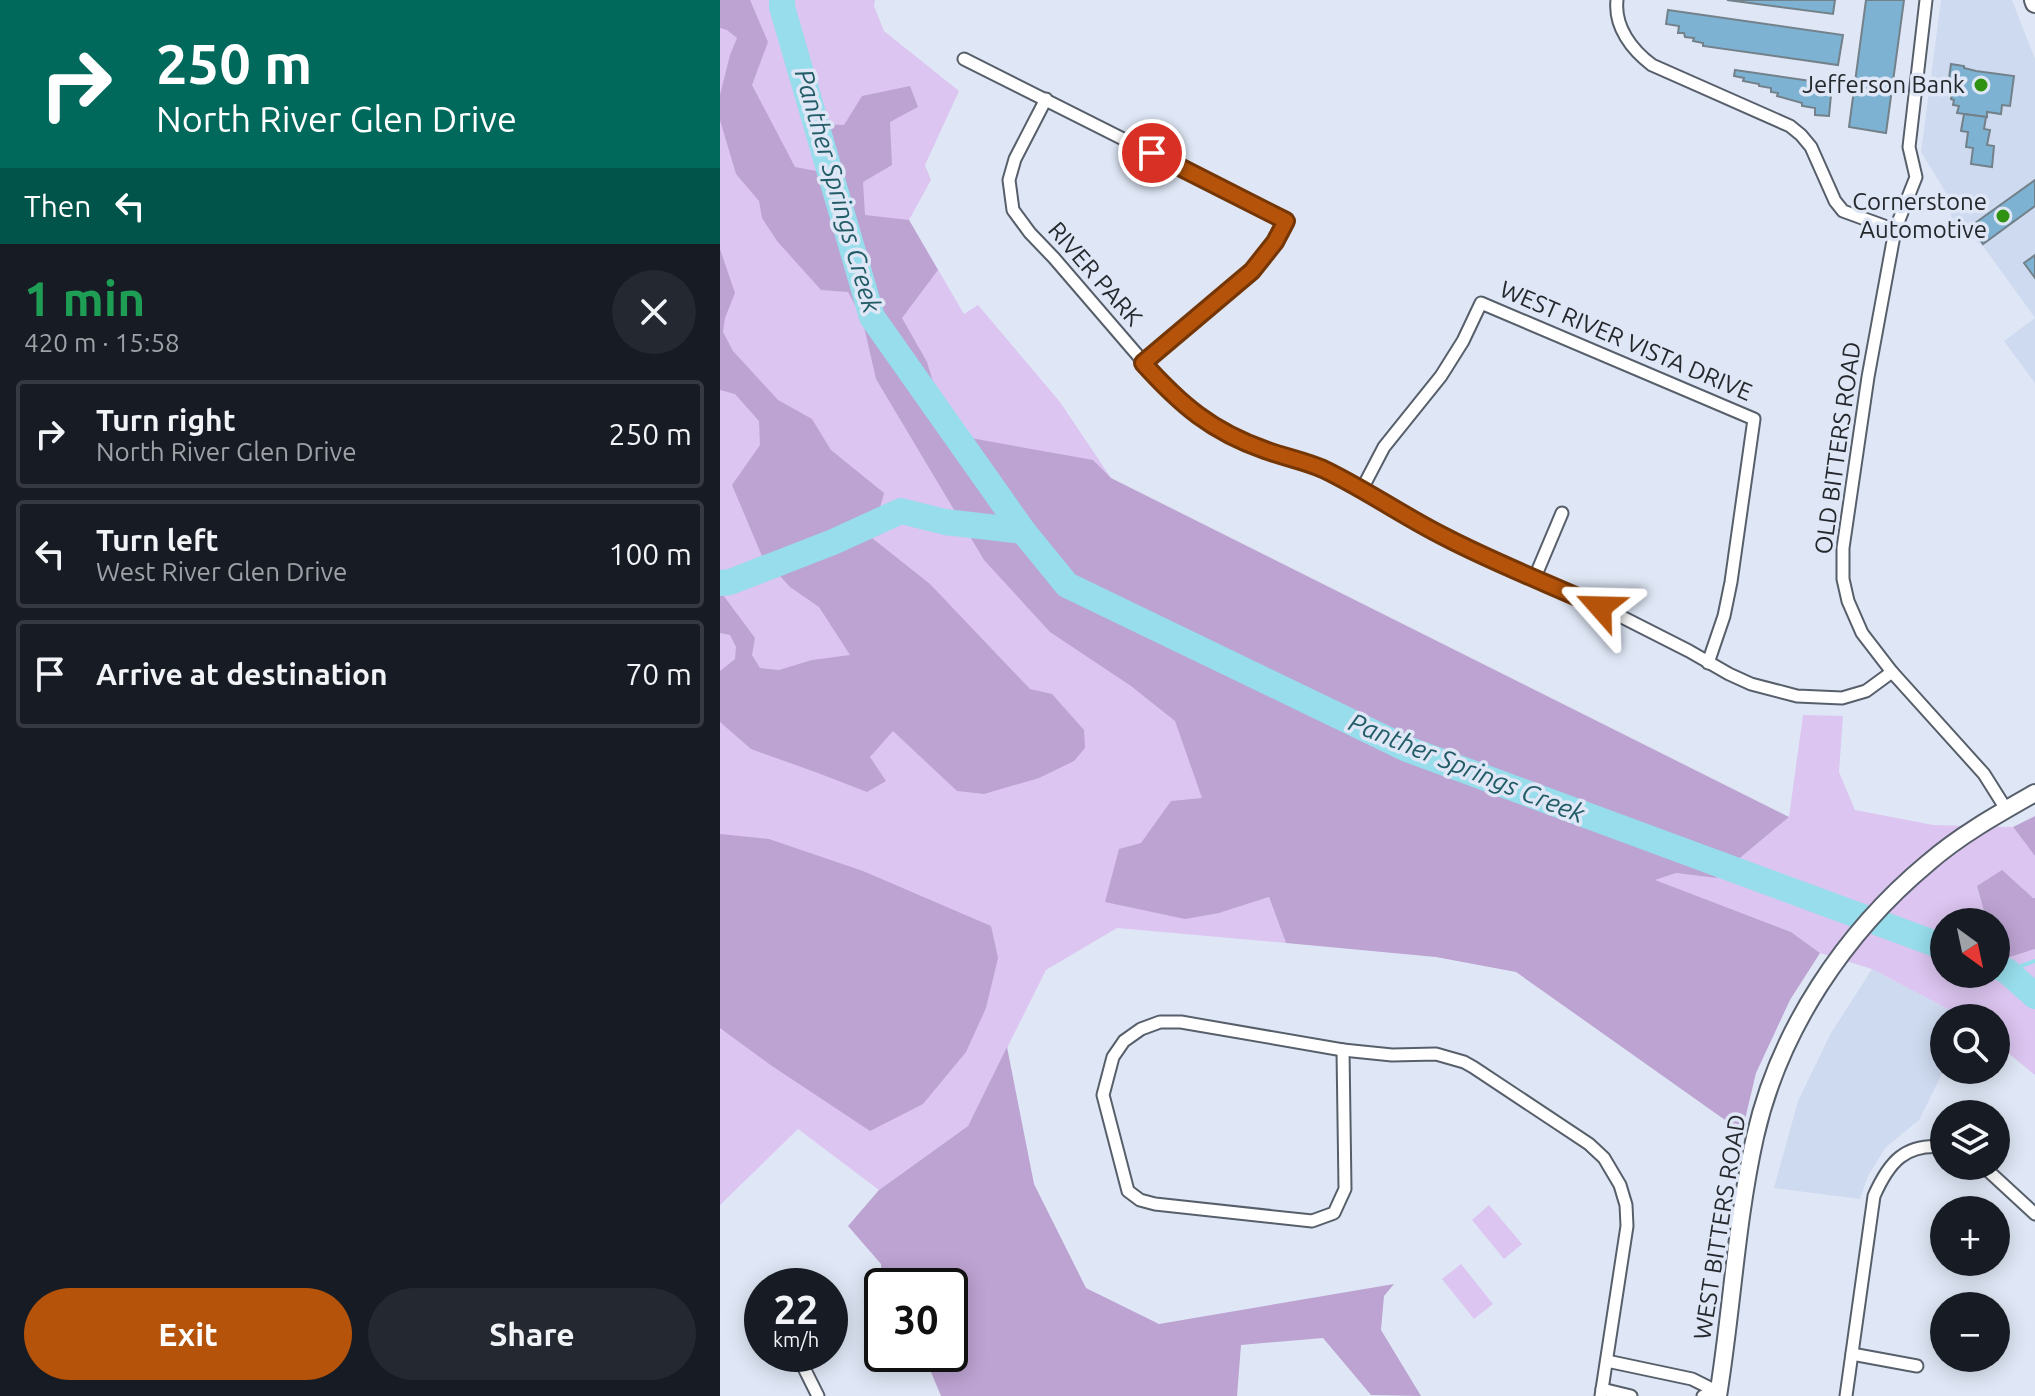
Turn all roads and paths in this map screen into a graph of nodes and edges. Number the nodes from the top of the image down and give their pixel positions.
1 (1617, 0) edge
2 (1926, 0) edge
3 (964, 59) dead end
4 (1046, 99) junction
5 (1895, 230) junction
6 (1143, 363) junction
7 (1362, 489) junction
8 (1562, 513) dead end
9 (1535, 577) junction
10 (1708, 663) junction
11 (1892, 672) junction
12 (2035, 793) edge
13 (2006, 809) junction
14 (1343, 1050) junction
15 (1930, 1145) edge
16 (1998, 1180) edge
17 (2035, 1214) edge
18 (1852, 1354) junction
19 (1607, 1361) junction
20 (1917, 1366) dead end
21 (806, 1372) edge
22 (1601, 1392) edge
23 (1713, 1395) edge
24 (818, 1396) edge
25 (1631, 1396) edge
26 (1846, 1396) edge

1 - 5 street
2 - 5 street, OLD BITTERS ROAD
3 - 4 street
4 - 6 street, RIVER PARK
4 - 6 street
5 - 11 street, OLD BITTERS ROAD
6 - 7 street, RIVER PARK
7 - 9 street, RIVER PARK
7 - 10 street, WEST RIVER VISTA DRIVE
8 - 9 street
9 - 10 street, RIVER PARK
10 - 11 street, RIVER PARK
11 - 13 street, OLD BITTERS ROAD
12 - 13 main road, WEST BITTERS ROAD
13 - 23 main road, WEST BITTERS ROAD
14 - 14 street
14 - 19 street
15 - 18 street
16 - 17 street
18 - 20 street
18 - 26 street
19 - 22 street
19 - 23 street
21 - 24 street
22 - 25 street

